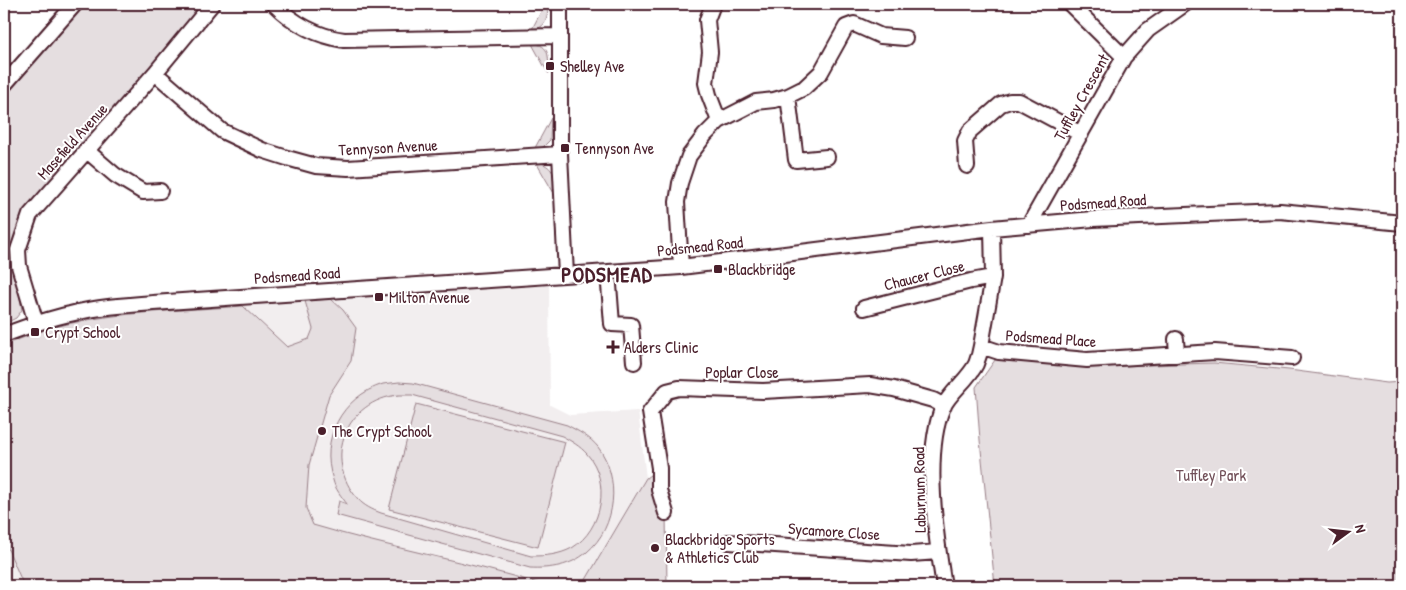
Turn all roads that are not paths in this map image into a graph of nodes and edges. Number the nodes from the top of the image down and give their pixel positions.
1 (75, 4) edge
2 (212, 4) edge
3 (274, 4) edge
4 (560, 4) edge
5 (713, 4) edge
6 (1070, 4) edge
7 (1185, 4) edge
8 (559, 36) junction
9 (905, 38) dead end
10 (1124, 57) junction
11 (155, 73) junction
12 (4, 84) edge
13 (788, 96) junction
14 (719, 121) junction
15 (1081, 134) junction
16 (86, 150) junction
17 (560, 154) junction
18 (827, 157) dead end
19 (967, 166) dead end
20 (160, 190) dead end
21 (1402, 223) edge
22 (1029, 225) junction
23 (992, 228) junction
24 (681, 267) junction
25 (608, 272) junction
26 (566, 275) junction
27 (993, 278) junction
28 (864, 308) dead end
29 (36, 324) junction
30 (4, 335) edge
31 (1176, 339) dead end
32 (981, 346) junction
33 (1178, 355) junction
34 (1292, 358) dead end
35 (634, 362) dead end
36 (944, 406) junction
37 (666, 513) dead end
38 (728, 542) dead end
39 (938, 552) junction
40 (944, 586) edge

1 - 12 street
2 - 11 street, Masefield Avenue
3 - 8 street
4 - 8 street
5 - 14 street
6 - 10 street
7 - 10 street, Tuffley Crescent
8 - 17 street
9 - 13 street
10 - 15 street, Tuffley Crescent
11 - 16 street, Masefield Avenue
11 - 17 street, Tennyson Avenue
13 - 14 street
13 - 18 street
14 - 24 street
15 - 19 street
15 - 22 street, Tuffley Crescent
16 - 20 street
16 - 29 street, Masefield Avenue
17 - 26 street
21 - 22 street, Podsmead Road
22 - 23 street, Podsmead Road
23 - 24 street, Podsmead Road
23 - 27 street, Podsmead Place
24 - 25 street, Podsmead Road
25 - 26 street, Podsmead Road
25 - 35 street
26 - 29 street, Podsmead Road
27 - 28 street, Chaucer Close
27 - 32 street, Podsmead Place
29 - 30 street, Podsmead Road
31 - 33 street
32 - 33 street, Podsmead Place
32 - 36 street, Laburnum Road
33 - 34 street, Podsmead Place
36 - 37 street, Poplar Close
36 - 39 street, Laburnum Road
38 - 39 street, Sycamore Close
39 - 40 street, Laburnum Road

